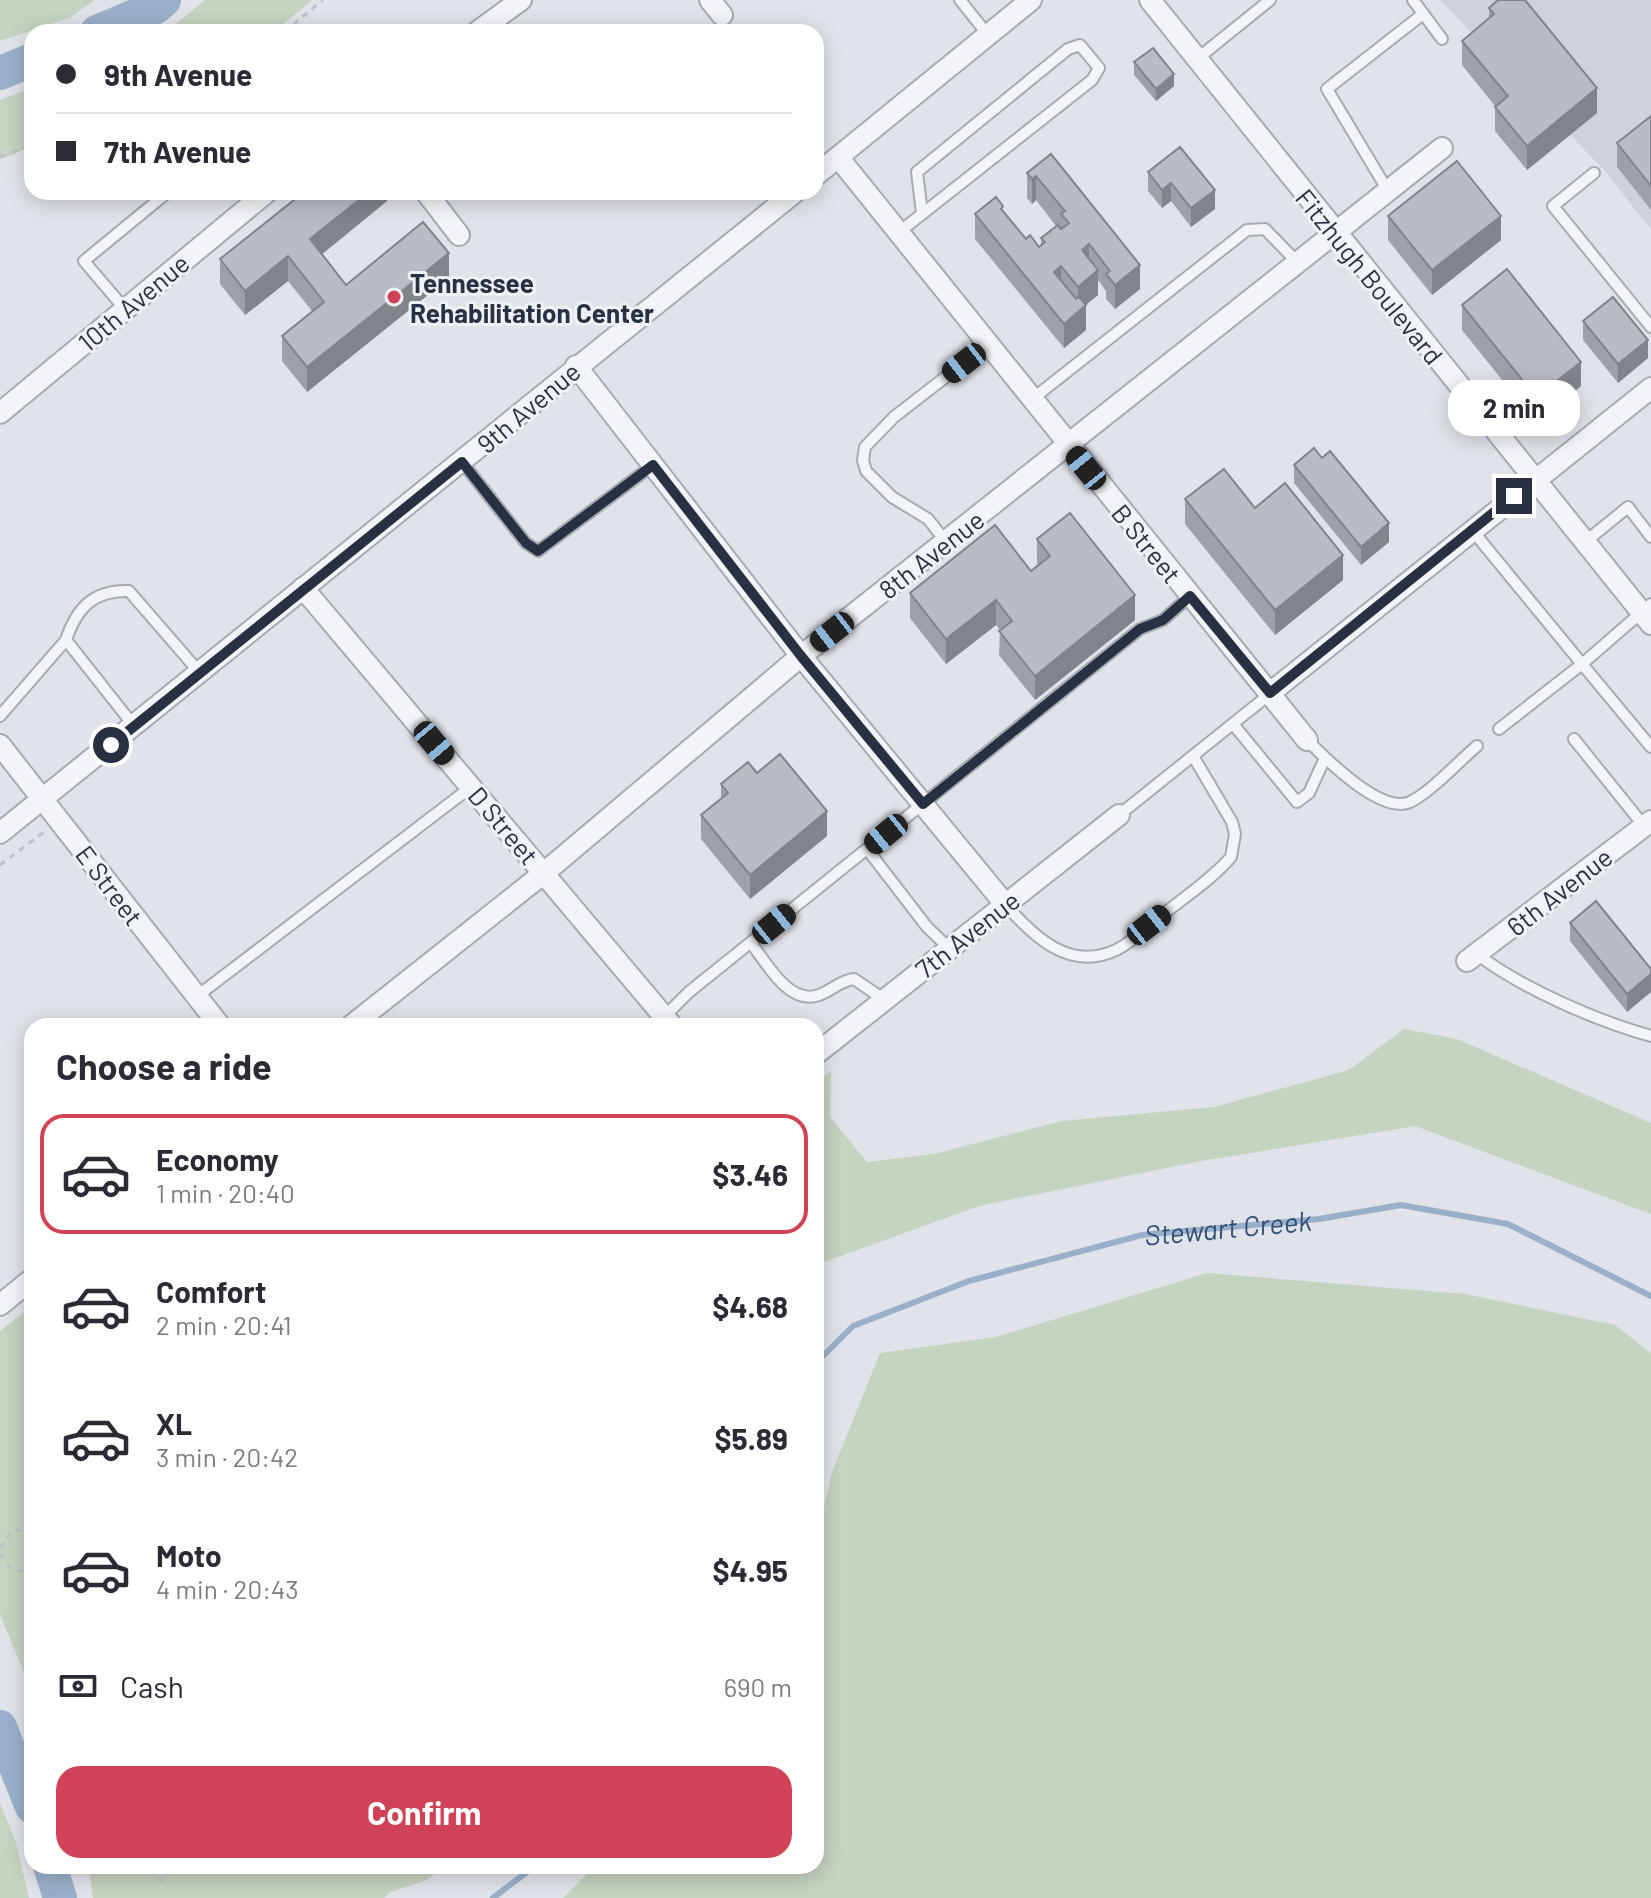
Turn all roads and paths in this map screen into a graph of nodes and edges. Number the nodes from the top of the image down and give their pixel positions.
1 (323, 0) edge
2 (521, 0) edge
3 (960, 0) edge
4 (1031, 0) edge
5 (1150, 0) edge
6 (1270, 0) edge
7 (1413, 0) edge
8 (1423, 14) junction
9 (294, 24) edge
10 (488, 24) edge
11 (988, 35) junction
12 (1442, 39) dead end
13 (1197, 59) junction
14 (24, 148) edge
15 (1442, 148) dead end
16 (0, 157) edge
17 (838, 157) junction
18 (824, 168) edge
19 (1594, 173) dead end
20 (1388, 191) junction
21 (158, 200) edge
22 (257, 200) edge
23 (432, 200) edge
24 (785, 200) edge
25 (922, 213) junction
26 (898, 233) junction
27 (1334, 233) junction
28 (459, 235) dead end
29 (1298, 263) junction
30 (124, 308) junction
31 (1651, 327) edge
32 (987, 345) junction
33 (576, 366) junction
34 (1651, 388) edge
35 (1031, 400) junction
36 (0, 413) edge
37 (1068, 447) junction
38 (462, 462) junction
39 (653, 465) junction
40 (1535, 479) junction
41 (1472, 530) junction
42 (1651, 537) edge
43 (946, 542) junction
44 (1585, 542) junction
45 (303, 588) junction
46 (1190, 596) junction
47 (1648, 614) edge
48 (66, 640) junction
49 (801, 656) junction
50 (1582, 664) junction
51 (200, 673) junction
52 (1270, 693) junction
53 (0, 716) edge
54 (1233, 724) junction
55 (134, 726) junction
56 (1499, 729) dead end
57 (1574, 739) dead end
58 (1307, 740) joint
59 (0, 745) edge
60 (1477, 746) dead end
61 (1651, 747) edge
62 (1193, 756) junction
63 (1325, 758) junction
64 (471, 787) junction
65 (42, 801) junction
66 (923, 804) junction
67 (1119, 815) joint
68 (59, 818) junction
69 (1647, 824) edge
70 (0, 833) edge
71 (867, 849) junction
72 (0, 865) edge
73 (544, 873) junction
74 (1005, 904) junction
75 (751, 943) junction
76 (949, 948) junction
77 (1472, 957) joint
78 (196, 998) junction
79 (885, 1000) junction
80 (213, 1018) edge
81 (361, 1018) edge
82 (665, 1018) edge
83 (672, 1018) edge
84 (1651, 1036) edge
85 (824, 1048) edge
86 (24, 1286) edge
87 (0, 1305) edge
88 (24, 1532) edge
89 (0, 1551) edge
90 (24, 1572) edge
91 (159, 1874) edge
92 (161, 1882) dead end

1 - 9 path
2 - 10 street
3 - 11 lane
4 - 11 street
5 - 13 street, Fitzhugh Boulevard
6 - 13 lane
7 - 8 lane
8 - 12 lane
8 - 20 lane
11 - 17 street
13 - 27 street, Fitzhugh Boulevard
14 - 16 path
15 - 20 street, 8th Avenue
17 - 18 street
17 - 26 street, B Street
19 - 31 lane
20 - 27 street, 8th Avenue
21 - 30 lane
22 - 30 street, 10th Avenue
23 - 28 street
24 - 33 street, 9th Avenue
25 - 25 lane
25 - 26 lane
26 - 32 street, B Street
27 - 29 street, 8th Avenue
27 - 40 street, Fitzhugh Boulevard
29 - 35 lane
29 - 37 street, 8th Avenue
30 - 36 street, 10th Avenue
32 - 35 street, B Street
32 - 43 lane
33 - 38 street, 9th Avenue
33 - 39 street
34 - 40 street
35 - 37 street, B Street
37 - 43 street, 8th Avenue
37 - 46 street, B Street
38 - 39 lane
38 - 45 street, 9th Avenue
39 - 49 street
40 - 41 street
40 - 44 street, Fitzhugh Boulevard
41 - 50 lane
41 - 52 street
42 - 44 lane
43 - 49 street, 8th Avenue
44 - 47 street, Fitzhugh Boulevard
45 - 51 street, 9th Avenue
45 - 64 street, D Street
46 - 52 street, B Street
46 - 66 lane
47 - 50 lane
48 - 51 lane
48 - 53 lane
48 - 55 lane
49 - 66 street
49 - 73 street, 8th Avenue
50 - 56 lane
50 - 61 lane
51 - 55 street, 9th Avenue
52 - 54 lane
52 - 58 street, B Street
54 - 62 lane
54 - 63 lane
55 - 65 street, 9th Avenue
57 - 69 lane
58 - 63 lane
59 - 65 street, E Street
60 - 63 lane
62 - 67 lane
62 - 74 lane
64 - 73 street, D Street
64 - 78 lane
65 - 68 street, E Street
65 - 70 street, 9th Avenue
66 - 71 lane
66 - 74 street
67 - 74 street, 7th Avenue
68 - 72 path
68 - 78 street, E Street
69 - 77 street, 6th Avenue
71 - 75 lane
71 - 76 lane
73 - 81 street, 8th Avenue
73 - 82 street, D Street
74 - 76 street, 7th Avenue
75 - 79 lane
75 - 83 lane
76 - 79 street, 7th Avenue
77 - 84 lane
78 - 80 street, E Street
79 - 85 street, 7th Avenue
86 - 87 street
88 - 89 path
89 - 90 path
91 - 92 path

